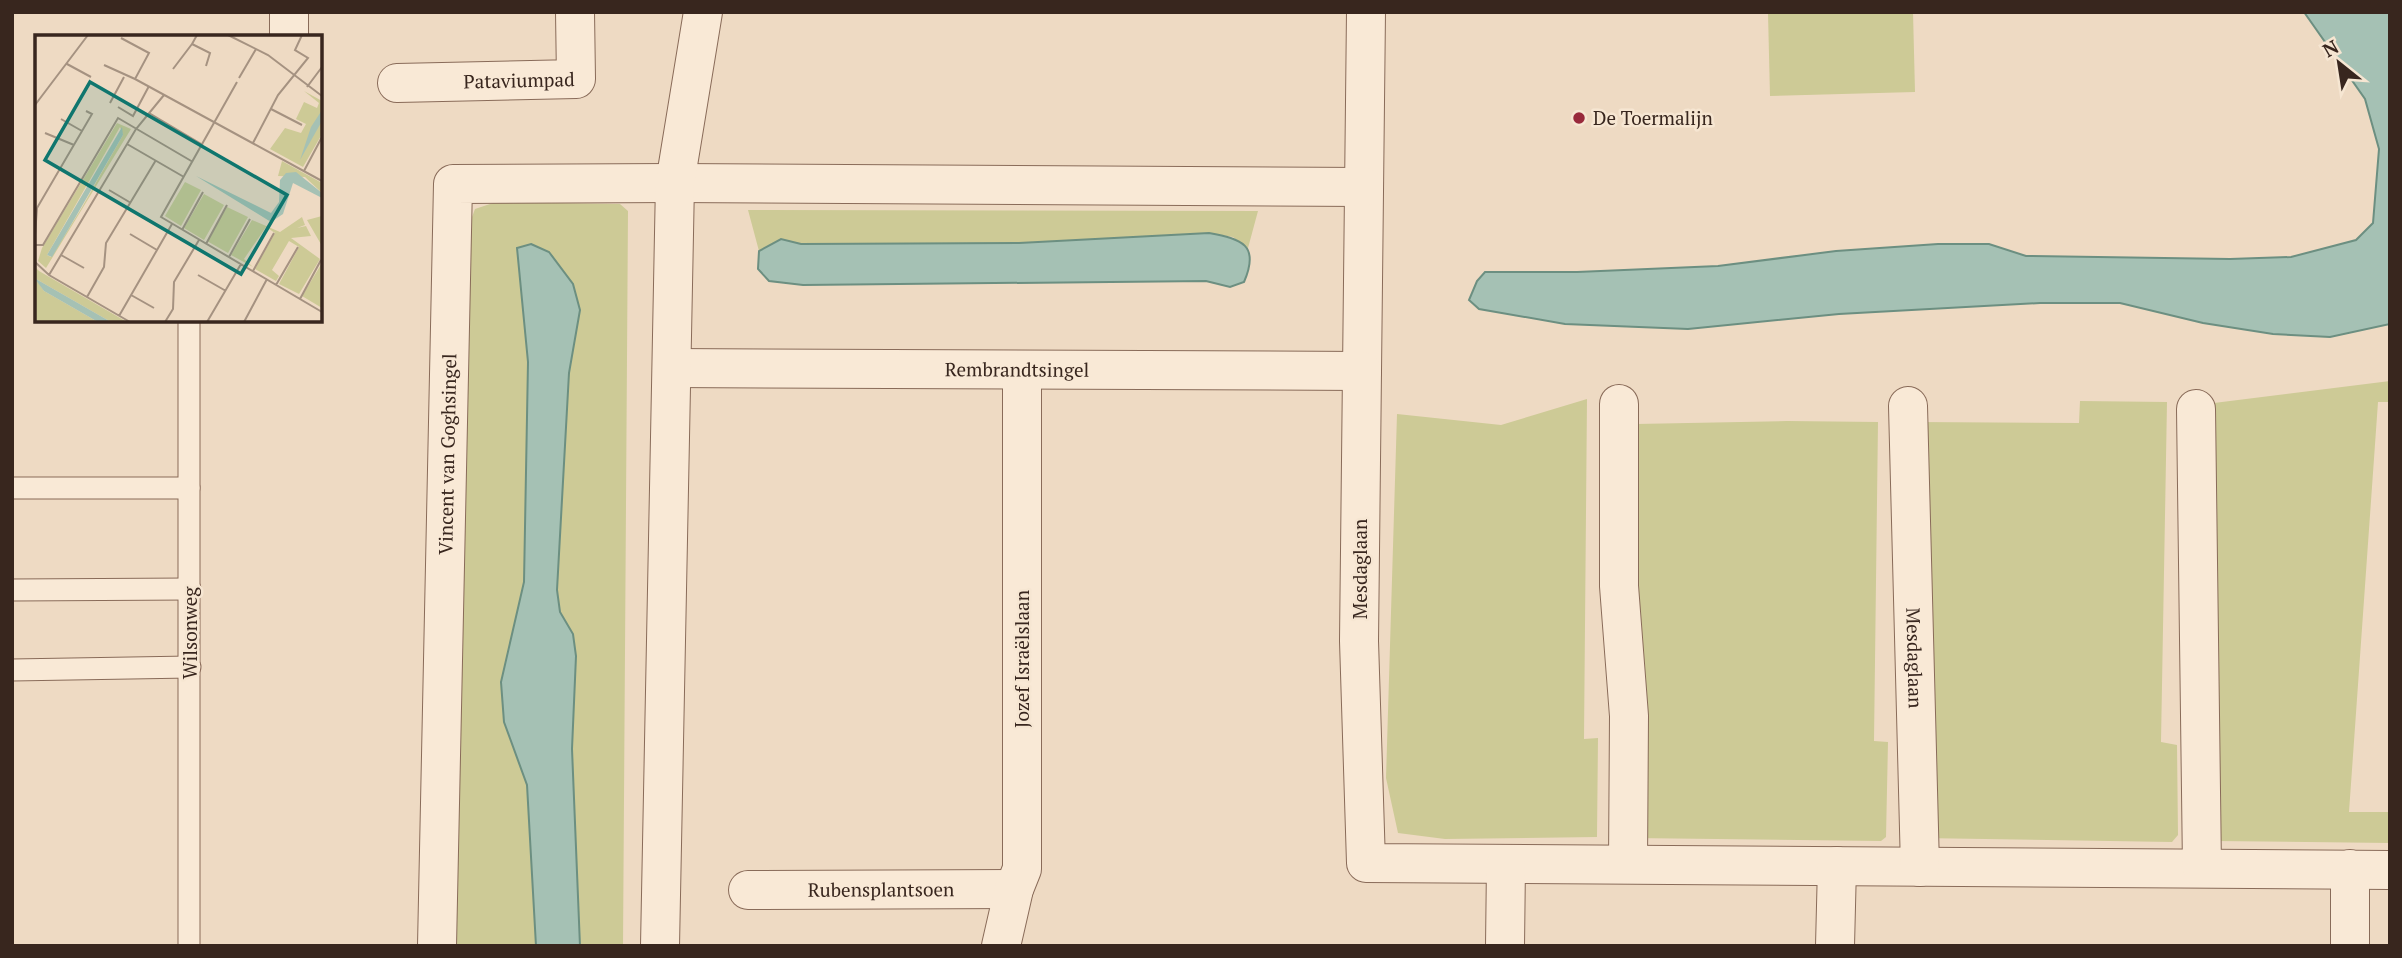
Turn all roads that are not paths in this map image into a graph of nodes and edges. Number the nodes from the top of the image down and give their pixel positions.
1 (289, 12) edge
2 (575, 12) edge
3 (703, 12) edge
4 (1366, 12) edge
5 (289, 35) edge
6 (397, 83) dead end
7 (675, 183) junction
8 (1364, 187) junction
9 (190, 322) edge
10 (672, 368) junction
11 (1022, 370) junction
12 (1362, 371) junction
13 (1619, 404) dead end
14 (1908, 406) dead end
15 (2196, 409) dead end
16 (12, 488) edge
17 (190, 488) junction
18 (190, 589) junction
19 (12, 590) edge
20 (190, 667) junction
21 (12, 670) edge
22 (1506, 864) junction
23 (1628, 864) junction
24 (1837, 866) junction
25 (1920, 867) junction
26 (2202, 868) junction
27 (2350, 869) junction
28 (2390, 870) edge
29 (1014, 889) junction
30 (748, 890) dead end
31 (189, 946) edge
32 (437, 946) edge
33 (660, 946) edge
34 (1001, 946) edge
35 (1505, 946) edge
36 (1835, 946) edge
37 (2350, 946) edge

1 - 5 street
2 - 6 street, Pataviumpad
3 - 7 street
4 - 8 street, Mesdaglaan
7 - 8 street
7 - 10 street
7 - 32 street, Vincent van Goghsingel
8 - 12 street, Mesdaglaan
9 - 17 lane, Wilsonweg
10 - 11 street, Rembrandtsingel
10 - 33 street
11 - 12 street, Rembrandtsingel
11 - 29 street, Jozef Israëlslaan
12 - 22 street, Mesdaglaan
13 - 23 street
14 - 25 street, Mesdaglaan
15 - 26 street
16 - 17 lane
17 - 18 lane, Wilsonweg
18 - 19 lane
18 - 20 lane, Wilsonweg
20 - 21 lane
20 - 31 lane, Wilsonweg
22 - 23 street, Mesdaglaan
22 - 35 street
23 - 24 street, Mesdaglaan
24 - 25 street, Mesdaglaan
24 - 36 street
25 - 26 street, Mesdaglaan
26 - 27 street, Mesdaglaan
27 - 28 street, Mesdaglaan
27 - 37 street
29 - 30 street, Rubensplantsoen
29 - 34 street, Jozef Israëlslaan

